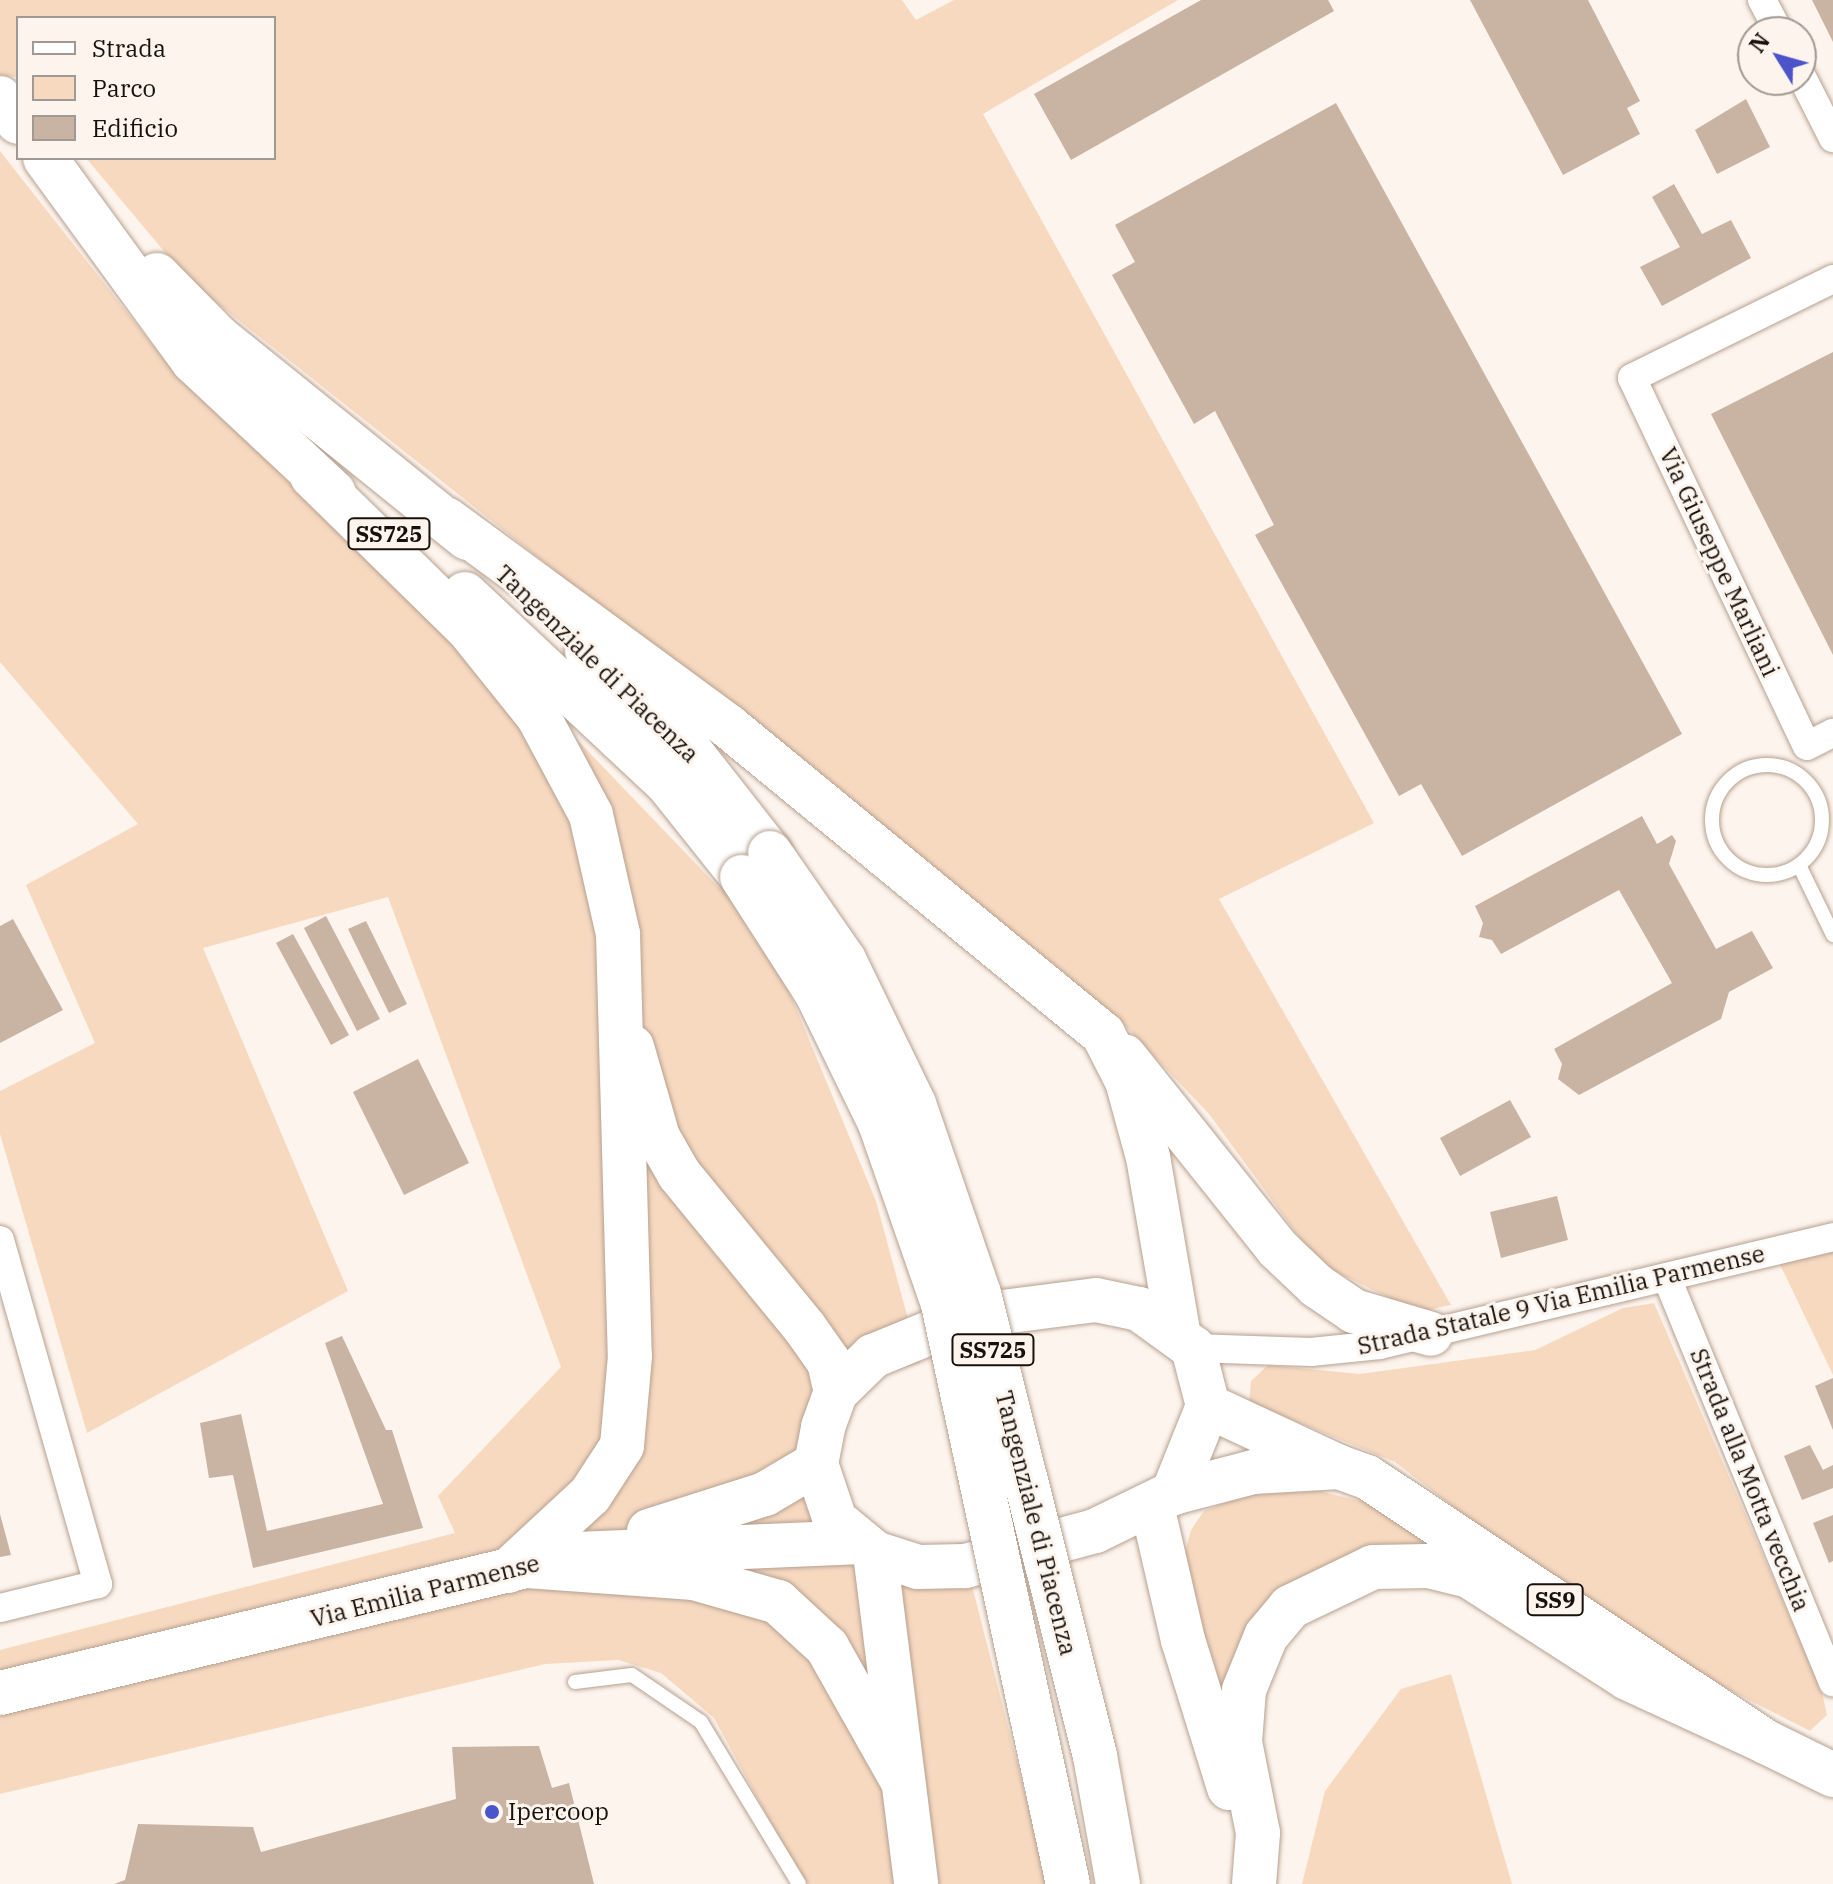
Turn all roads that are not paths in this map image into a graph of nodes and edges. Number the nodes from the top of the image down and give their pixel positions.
1 (1812, 96) edge
2 (0, 98) edge
3 (16, 119) edge
4 (1833, 138) edge
5 (51, 166) edge
6 (1833, 279) edge
7 (312, 476) junction
8 (446, 519) junction
9 (1833, 733) edge
10 (1822, 825) junction
11 (1833, 841) edge
12 (756, 865) junction
13 (1799, 865) junction
14 (1833, 935) edge
15 (621, 1006) junction
16 (1103, 1034) junction
17 (1833, 1237) edge
18 (0, 1240) edge
19 (1667, 1278) junction
20 (1431, 1334) junction
21 (1185, 1339) junction
22 (836, 1392) junction
23 (1208, 1406) junction
24 (816, 1464) junction
25 (1339, 1467) junction
26 (1163, 1499) junction
27 (866, 1548) junction
28 (575, 1554) junction
29 (518, 1568) junction
30 (0, 1608) edge
31 (575, 1682) dead end
32 (1833, 1682) edge
33 (0, 1693) edge
34 (1766, 1742) junction
35 (1833, 1775) edge
36 (903, 1782) junction
37 (799, 1884) edge
38 (916, 1884) edge
39 (1068, 1884) edge
40 (1118, 1884) edge
41 (1252, 1884) edge

1 - 4 street
2 - 3 main road
5 - 7 main road, Tangenziale di Piacenza / SS725
5 - 8 main road, Tangenziale di Piacenza / SS725
6 - 9 street, Via Giuseppe Marliani
7 - 12 main road, Tangenziale di Piacenza / SS725
7 - 15 main road
8 - 12 main road, Tangenziale di Piacenza / SS725
8 - 16 main road
10 - 11 lane
10 - 13 lane
10 - 13 lane
12 - 39 main road, Tangenziale di Piacenza / SS725, bridge
12 - 40 main road, Tangenziale di Piacenza / SS725, bridge
13 - 14 lane
15 - 22 main road
15 - 29 main road
16 - 20 main road
16 - 21 main road
17 - 19 street, Strada Statale 9 Via Emilia Parmense
18 - 30 street
19 - 20 street, Strada Statale 9 Via Emilia Parmense
19 - 32 street, Strada alla Motta vecchia
20 - 21 street, Strada Statale 9 Via Emilia Parmense
21 - 22 main road, Strada Statale 9 Via Emilia Parmense
21 - 23 main road
22 - 24 main road
23 - 25 main road
23 - 26 main road
24 - 27 main road
24 - 28 main road
25 - 26 main road
25 - 34 main road, SS9
26 - 27 main road
26 - 41 main road
27 - 28 main road, Via Emilia Parmense
27 - 36 main road
28 - 29 main road, Via Emilia Parmense
29 - 33 main road, Via Emilia Parmense
29 - 36 main road
31 - 37 lane
34 - 35 main road, SS9
34 - 41 main road
36 - 38 main road

